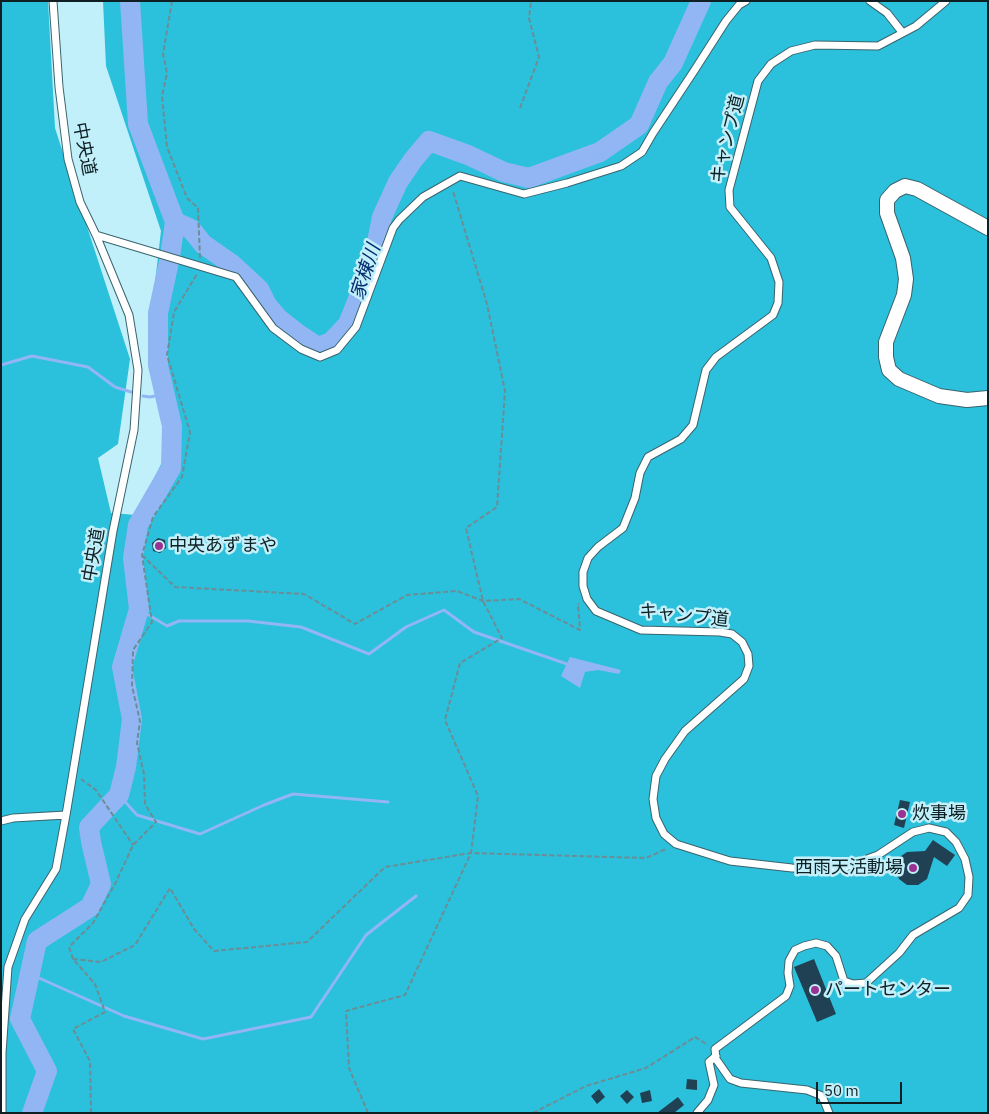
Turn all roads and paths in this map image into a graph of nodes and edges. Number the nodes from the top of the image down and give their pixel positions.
1 (53, 1) edge
2 (172, 1) edge
3 (532, 1) edge
4 (746, 1) edge
5 (870, 1) edge
6 (946, 1) edge
7 (902, 32) junction
8 (520, 108) dead end
9 (450, 182) junction
10 (988, 228) edge
11 (96, 235) junction
12 (201, 267) junction
13 (988, 398) edge
14 (142, 555) junction
15 (587, 599) junction
16 (483, 600) junction
17 (74, 773) junction
18 (66, 815) junction
19 (1, 821) edge
20 (676, 844) junction
21 (133, 845) junction
22 (471, 854) junction
23 (73, 959) junction
24 (716, 1053) junction
25 (2, 1113) edge
26 (91, 1113) edge
27 (368, 1113) edge
28 (533, 1113) edge
29 (697, 1113) edge
30 (828, 1113) edge

1 - 11 lane, 中央道
2 - 12 path
3 - 8 path
4 - 9 lane
5 - 7 lane
6 - 7 lane, キャンプ道
7 - 15 lane, キャンプ道
9 - 12 lane
9 - 16 path
10 - 13 street
11 - 12 lane
11 - 17 lane, 中央道
12 - 14 path
14 - 16 path
14 - 21 path
15 - 16 path
15 - 20 lane, キャンプ道
16 - 22 path
17 - 18 lane, 中央道
17 - 21 path
18 - 19 lane
18 - 25 lane, 中央道
20 - 22 path
20 - 24 lane
21 - 23 path
22 - 23 path
22 - 27 path
23 - 26 path
24 - 28 path
24 - 29 lane
24 - 30 lane

